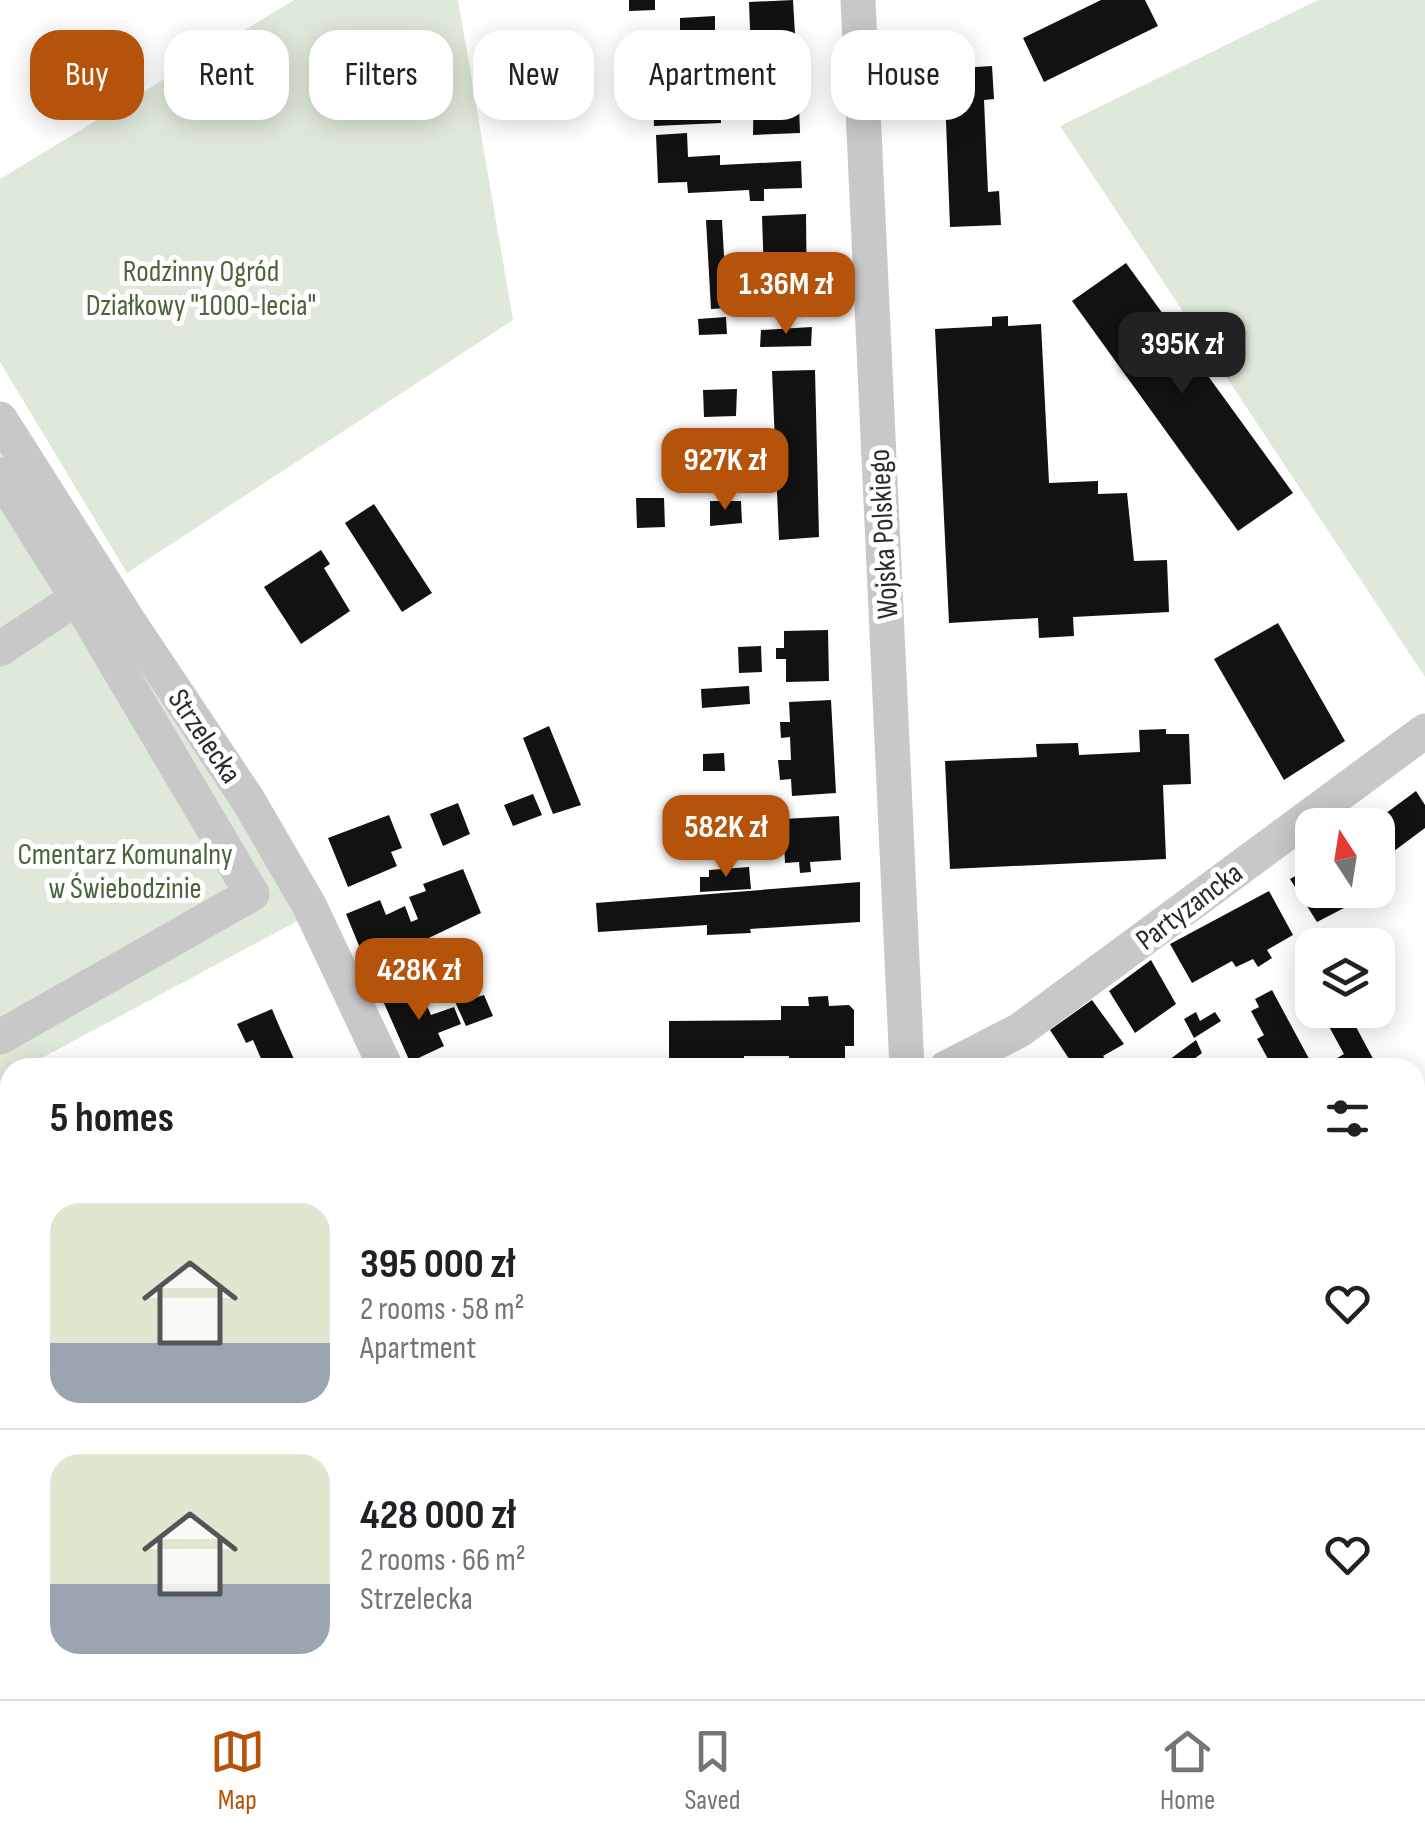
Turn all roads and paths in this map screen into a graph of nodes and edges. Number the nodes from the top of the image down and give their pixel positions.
1 (858, 0) edge
2 (0, 418) edge
3 (0, 475) edge
4 (90, 590) junction
5 (0, 649) edge
6 (1425, 731) edge
7 (0, 1037) edge
8 (381, 1058) edge
9 (907, 1058) edge
10 (965, 1058) edge

1 - 9 street, Wojska Polskiego
2 - 4 street, Strzelecka
3 - 4 street
4 - 5 street
4 - 7 street
4 - 8 street, Strzelecka
6 - 10 street, Partyzancka

